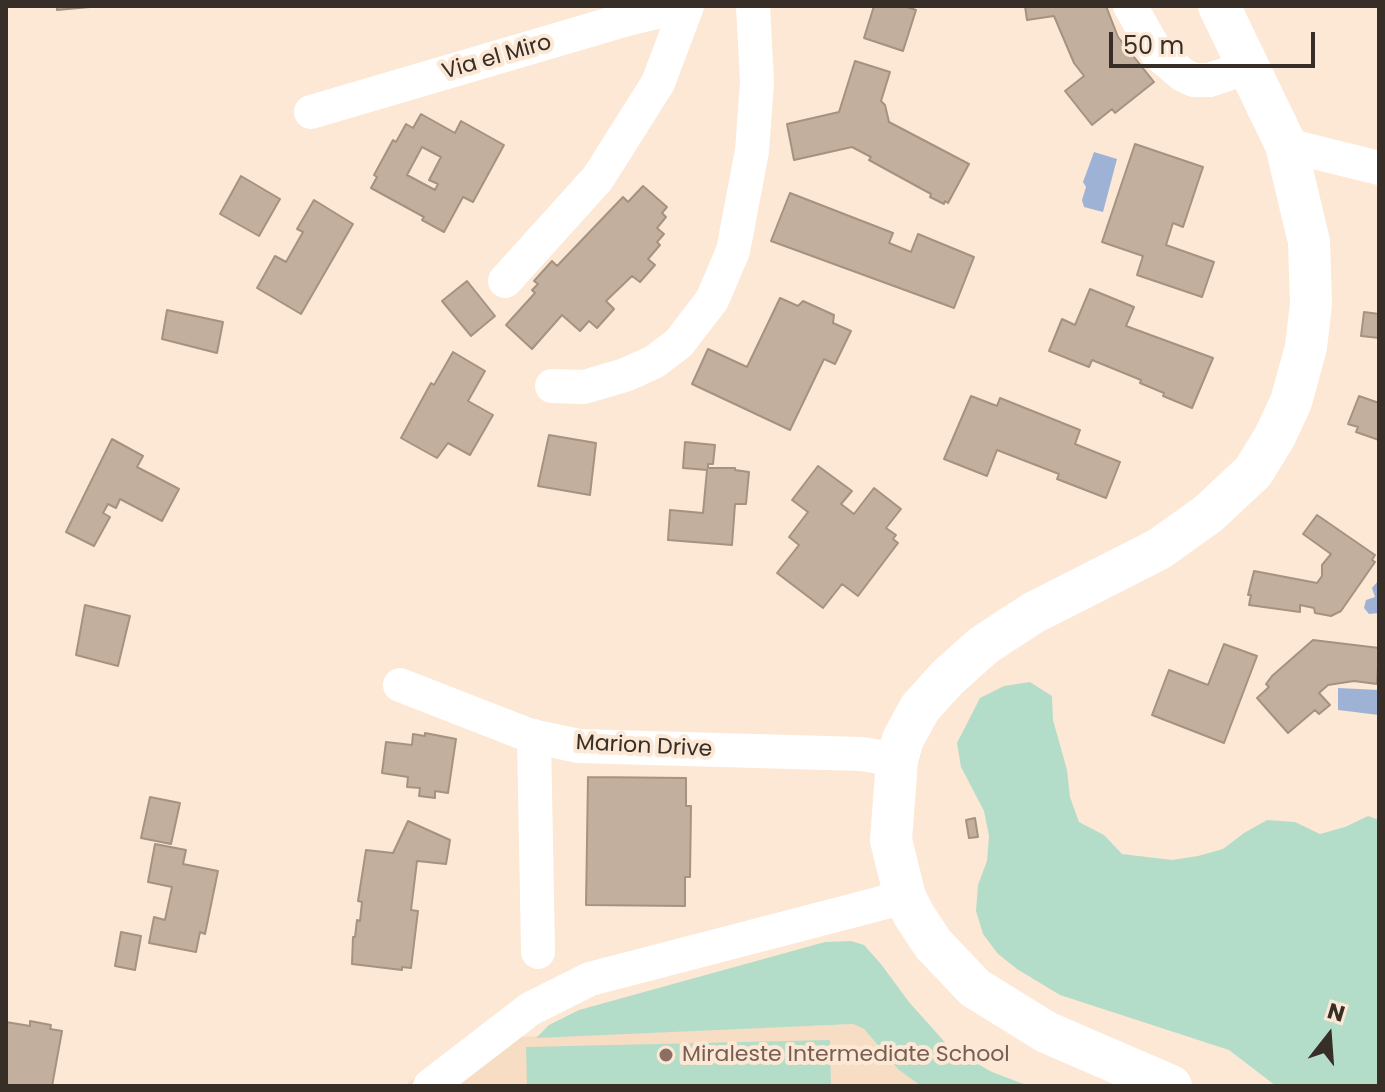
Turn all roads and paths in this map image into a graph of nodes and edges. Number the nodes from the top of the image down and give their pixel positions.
1 (685, 6) edge
2 (753, 6) edge
3 (1130, 6) edge
4 (1219, 6) edge
5 (1249, 67) junction
6 (311, 112) dead end
7 (1286, 145) junction
8 (1379, 168) edge
9 (505, 281) dead end
10 (552, 386) dead end
11 (400, 685) dead end
12 (534, 736) junction
13 (897, 760) junction
14 (905, 897) junction
15 (538, 952) dead end
16 (430, 1086) edge
17 (1171, 1086) edge

1 - 6 street, Via el Miro
1 - 9 street
2 - 10 street
3 - 5 street
4 - 5 main road
5 - 7 main road
7 - 8 street
7 - 13 main road
11 - 12 street, Marion Drive
12 - 13 street, Marion Drive
12 - 15 street
13 - 14 main road
14 - 16 street
14 - 17 main road

